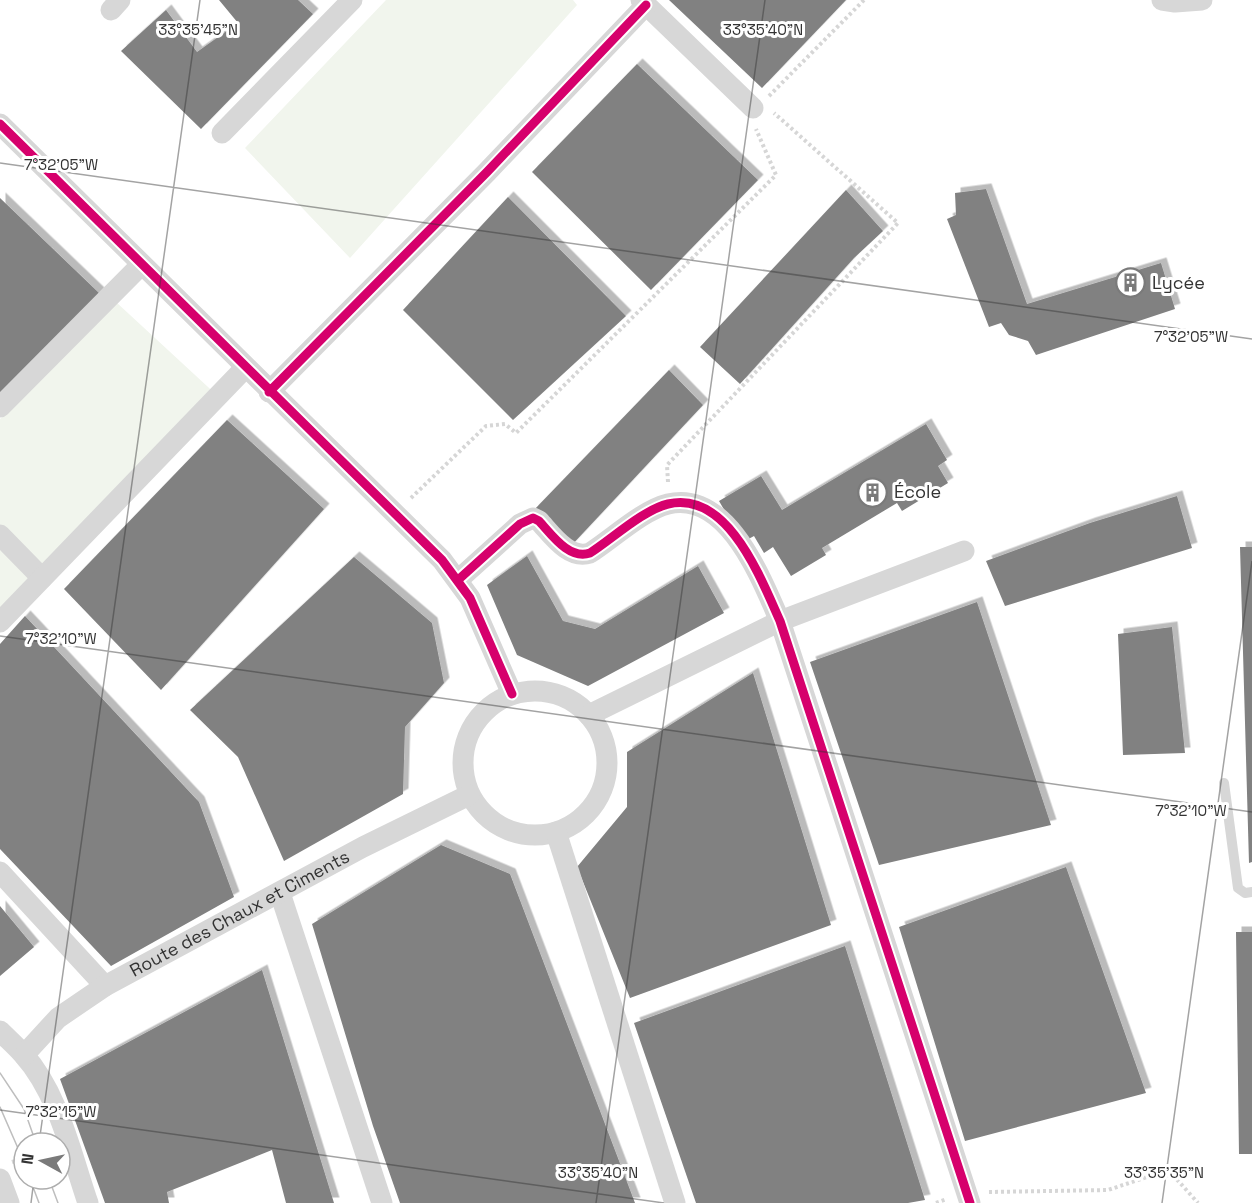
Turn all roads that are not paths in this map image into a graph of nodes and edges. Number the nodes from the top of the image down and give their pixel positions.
1 (352, 0) edge
2 (1162, 0) edge
3 (1202, 0) edge
4 (643, 3) edge
5 (757, 105) road end
6 (3, 131) edge
7 (222, 133) dead end
8 (141, 265) junction
9 (245, 368) junction
10 (269, 392) junction
11 (0, 407) edge
12 (0, 535) edge
13 (964, 551) dead end
14 (42, 578) junction
15 (458, 580) junction
16 (780, 621) junction
17 (0, 622) edge
18 (512, 694) junction
19 (589, 715) junction
20 (1224, 783) dead end
21 (469, 795) junction
22 (556, 832) junction
23 (0, 872) edge
24 (1252, 892) edge
25 (280, 893) junction
26 (105, 986) junction
27 (0, 1031) edge
28 (24, 1055) junction
29 (0, 1179) edge
30 (968, 1198) edge
31 (9, 1203) edge
32 (87, 1203) edge
33 (382, 1203) edge
34 (675, 1203) edge

1 - 7 street
2 - 3 street
4 - 5 street
4 - 10 street
6 - 8 street
8 - 9 street
8 - 11 street
9 - 10 street
9 - 14 street
10 - 15 street
12 - 14 street
13 - 16 street
14 - 17 street
15 - 16 street
15 - 18 street
16 - 19 street
16 - 30 street
18 - 19 street
18 - 21 street
19 - 22 street
20 - 24 lane
21 - 22 street
21 - 25 street, Route des Chaux et Ciments
22 - 34 street
23 - 26 street
25 - 26 street, Route des Chaux et Ciments
25 - 33 street
26 - 28 street, Route des Chaux et Ciments
27 - 28 street
28 - 32 street
29 - 31 street

